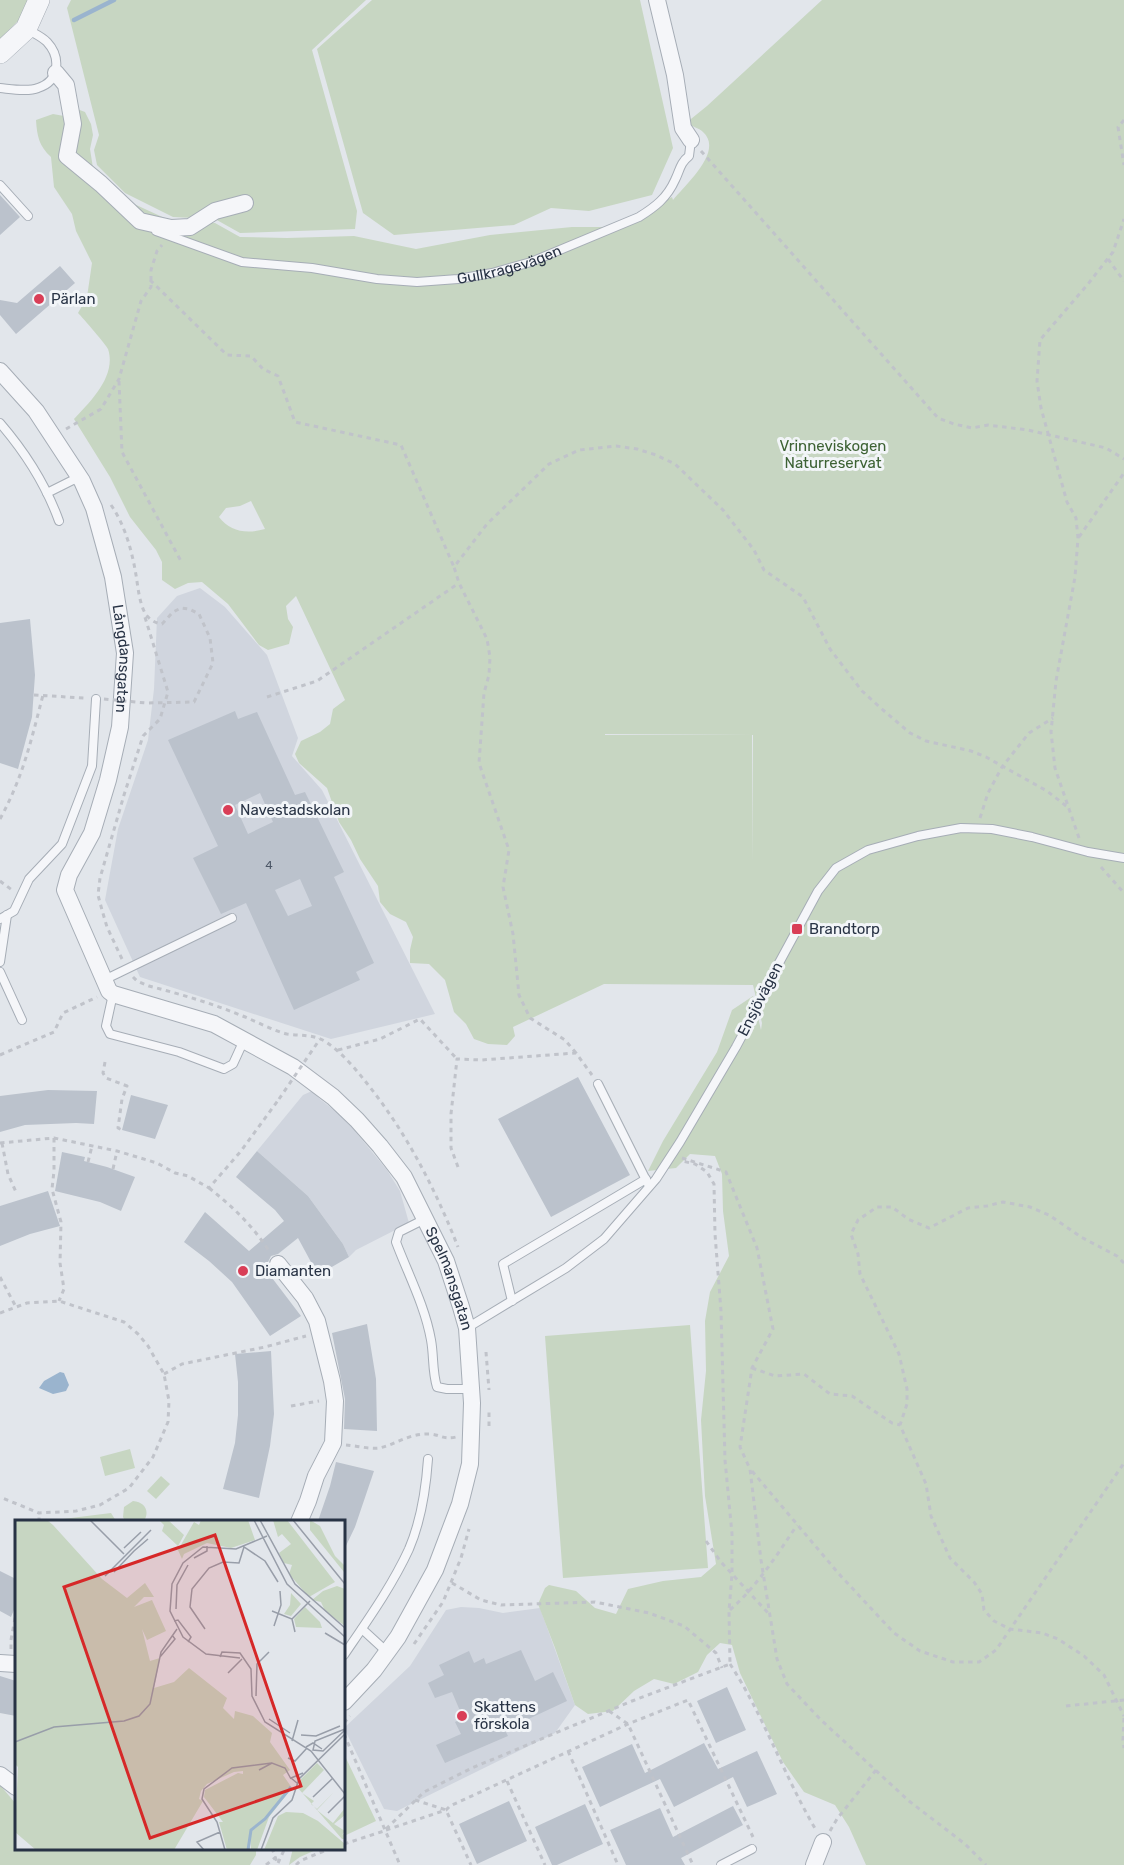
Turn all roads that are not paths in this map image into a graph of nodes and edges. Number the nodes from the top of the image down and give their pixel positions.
1 (39, 0) edge
2 (657, 0) edge
3 (26, 29) junction
4 (0, 53) edge
5 (56, 73) junction
6 (0, 88) edge
7 (691, 140) joint
8 (0, 185) edge
9 (245, 203) dead end
10 (28, 216) dead end
11 (140, 221) junction
12 (0, 371) edge
13 (0, 423) edge
14 (79, 477) junction
15 (47, 493) junction
16 (59, 521) dead end
17 (100, 699) road end
18 (1124, 858) edge
19 (4, 917) edge
20 (232, 918) dead end
21 (0, 962) edge
22 (0, 972) edge
23 (109, 988) junction
24 (22, 1020) dead end
25 (244, 1040) junction
26 (598, 1084) road end
27 (647, 1183) junction
28 (425, 1219) junction
29 (278, 1264) road end
30 (512, 1301) junction
31 (474, 1323) junction
32 (471, 1389) junction
33 (428, 1459) dead end
34 (299, 1520) edge
35 (362, 1629) junction
36 (387, 1652) junction
37 (345, 1654) edge
38 (347, 1708) edge
39 (0, 1775) edge
40 (15, 1786) edge
41 (823, 1842) road end
42 (752, 1849) road end
43 (721, 1865) edge
44 (814, 1865) edge

1 - 3 street
2 - 7 street
3 - 4 street
3 - 5 lane, Gullkragevägen
5 - 6 lane
5 - 11 street, Gullkragevägen
7 - 11 lane, Gullkragevägen
8 - 10 lane
9 - 11 street
12 - 14 street, Långdansgatan
13 - 15 lane
14 - 15 lane
14 - 23 street, Långdansgatan
15 - 16 lane
17 - 19 lane
18 - 27 lane, Ensjövägen
19 - 21 lane
20 - 23 lane
22 - 24 lane
23 - 25 street, Spelmansgatan
23 - 25 lane
25 - 28 street, Spelmansgatan
26 - 27 lane
27 - 30 lane, Ensjövägen
27 - 30 lane
28 - 31 street, Spelmansgatan
28 - 32 lane
29 - 34 street
30 - 31 lane, Ensjövägen
31 - 32 street, Spelmansgatan
32 - 36 street, Spelmansgatan
33 - 35 lane
35 - 36 lane
35 - 37 lane
36 - 38 street, Spelmansgatan
39 - 40 street
41 - 44 street
42 - 43 lane

